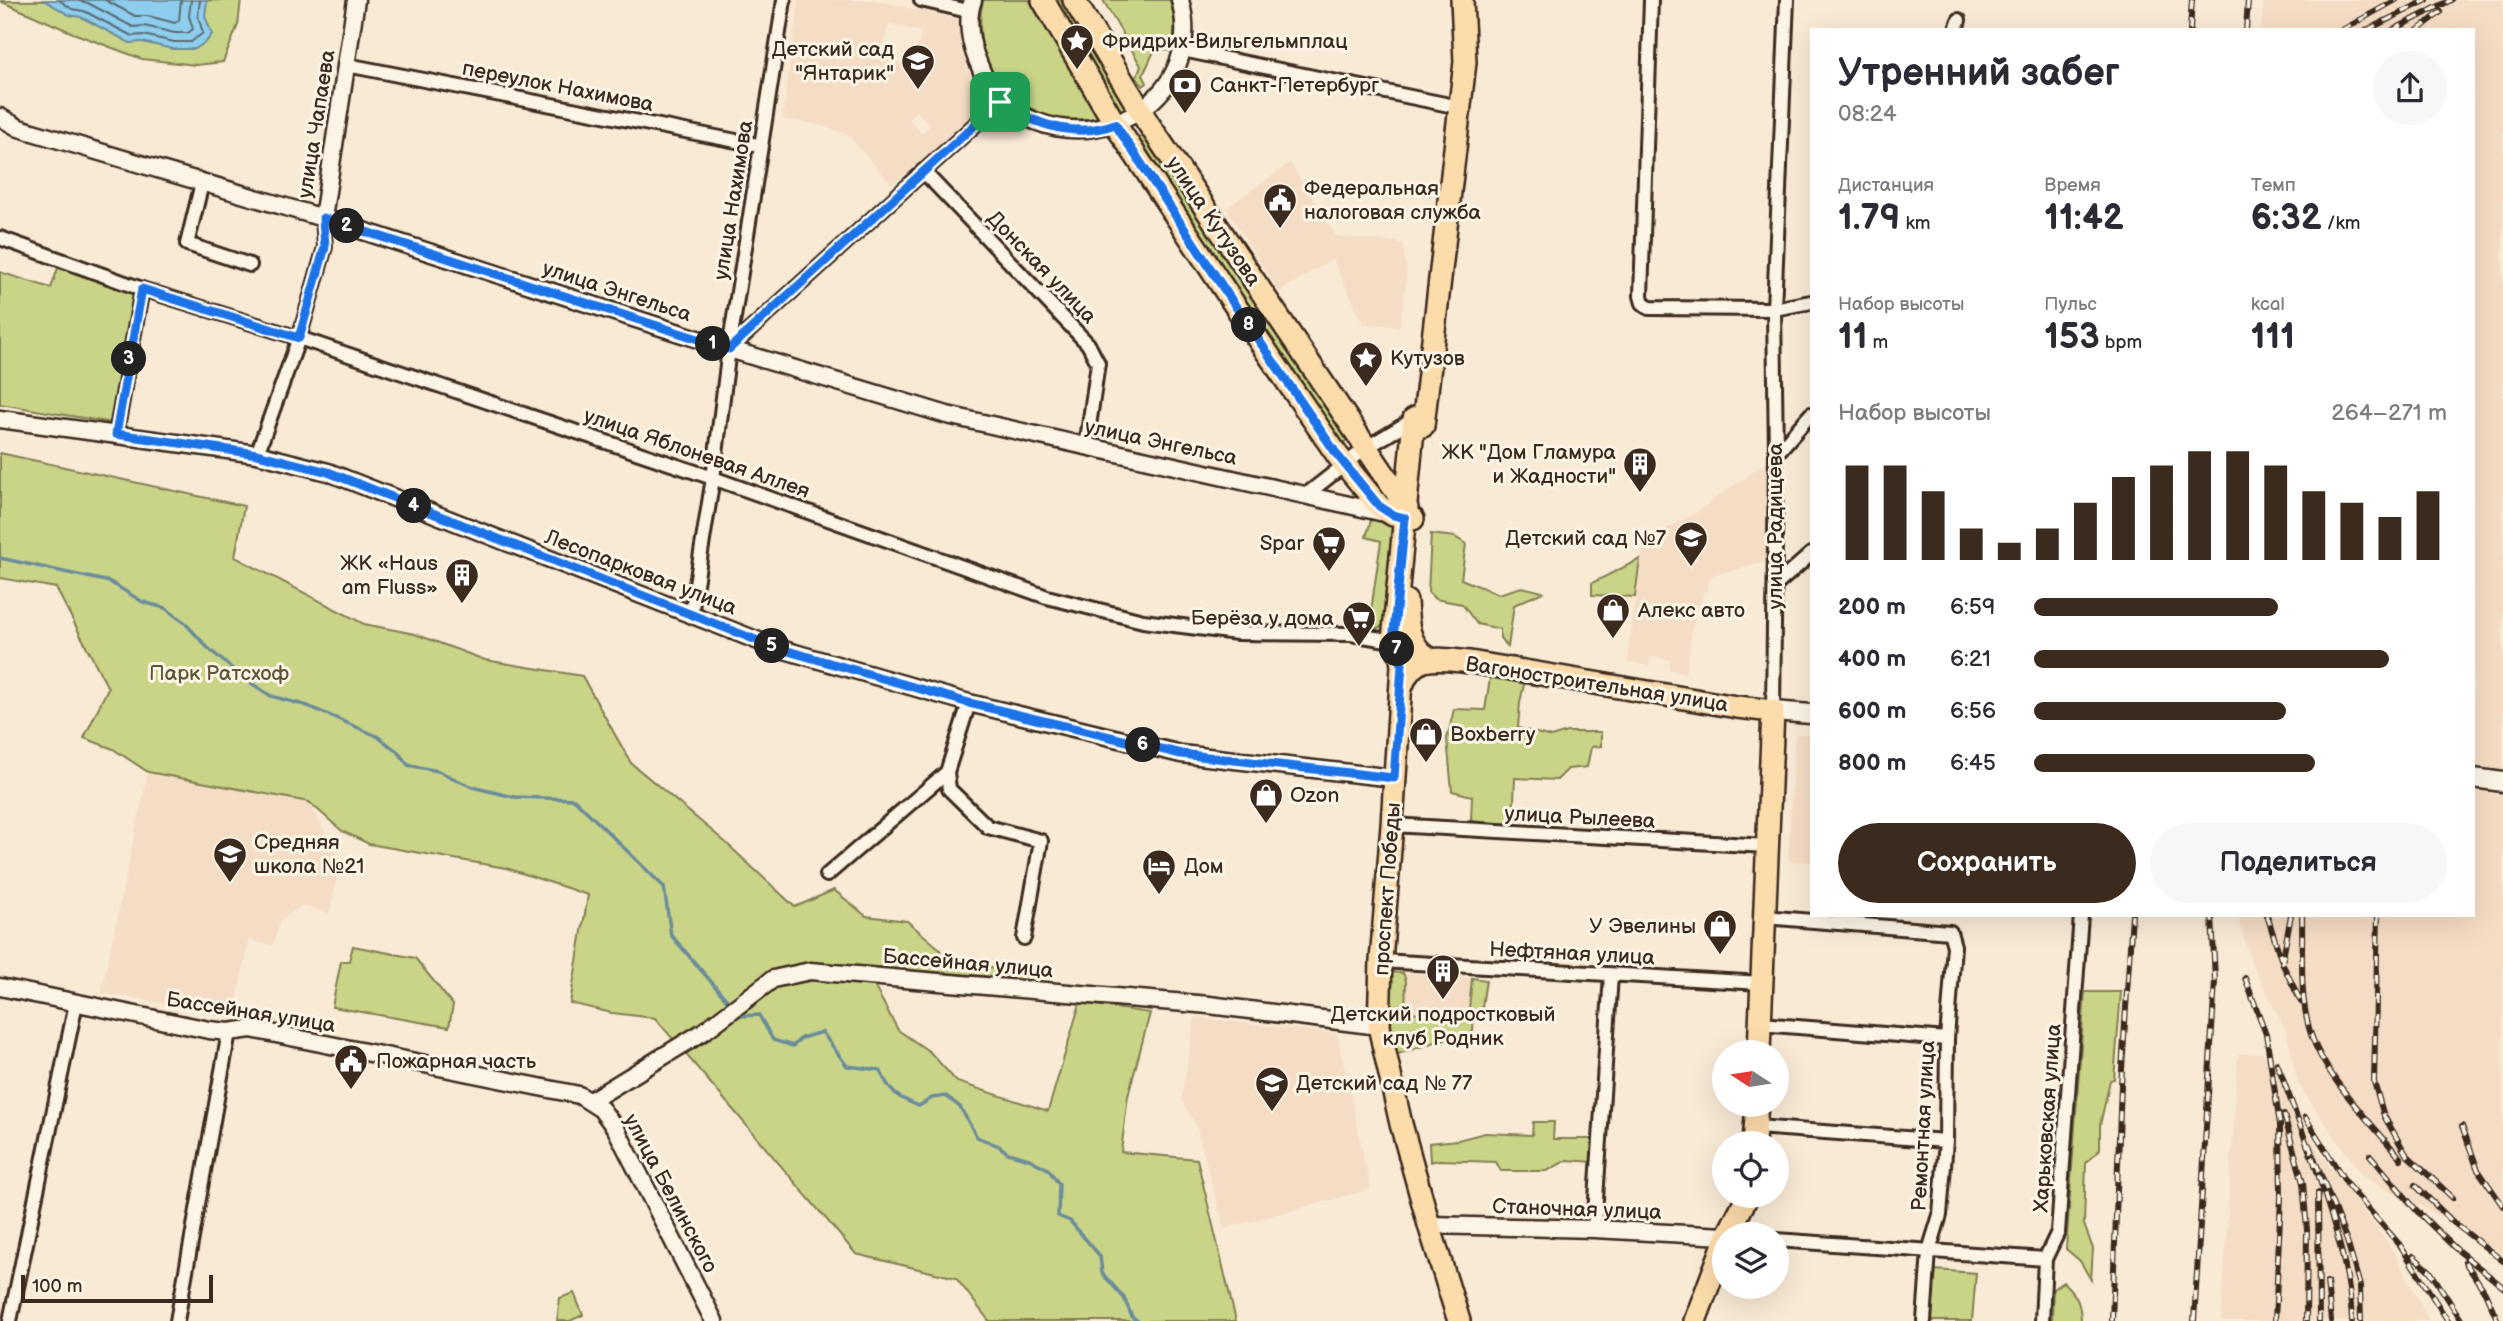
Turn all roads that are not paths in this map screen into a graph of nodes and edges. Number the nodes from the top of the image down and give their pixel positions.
1 (356, 0) edge
2 (784, 0) edge
3 (921, 0) edge
4 (1043, 0) edge
5 (1074, 0) edge
6 (1180, 0) edge
7 (1462, 0) edge
8 (1651, 0) edge
9 (1787, 0) edge
10 (971, 5) edge
11 (1183, 50) junction
12 (347, 65) junction
13 (1000, 102) junction
14 (1459, 107) junction
15 (1140, 111) junction
16 (0, 117) edge
17 (1115, 124) junction
18 (762, 146) junction
19 (923, 171) junction
20 (202, 183) junction
21 (323, 218) junction
22 (0, 238) edge
23 (250, 265) dead end
24 (142, 289) junction
25 (1810, 302) edge
26 (1774, 309) junction
27 (299, 338) junction
28 (729, 349) junction
29 (1810, 415) edge
30 (1419, 417) junction
31 (0, 419) edge
32 (116, 434) junction
33 (1086, 447) junction
34 (1366, 448) junction
35 (257, 454) junction
36 (1776, 454) junction
37 (1346, 466) junction
38 (713, 478) junction
39 (1307, 494) junction
40 (1404, 514) junction
41 (1810, 555) edge
42 (1776, 585) junction
43 (691, 615) junction
44 (1393, 641) junction
45 (1429, 658) junction
46 (1400, 691) junction
47 (969, 703) junction
48 (1773, 711) junction
49 (1810, 714) edge
50 (947, 772) junction
51 (1394, 778) junction
52 (2475, 778) edge
53 (2503, 782) edge
54 (1392, 825) junction
55 (1767, 846) junction
56 (827, 875) dead end
57 (2081, 917) edge
58 (1764, 918) junction
59 (1024, 938) dead end
60 (1381, 961) junction
61 (1611, 975) junction
62 (1762, 983) junction
63 (0, 988) edge
64 (76, 1003) junction
65 (1760, 1024) junction
66 (1379, 1026) junction
67 (229, 1032) junction
68 (1947, 1039) junction
69 (1759, 1040) edge
70 (585, 1098) junction
71 (1789, 1136) edge
72 (1946, 1141) junction
73 (1429, 1225) junction
74 (1594, 1229) junction
75 (1712, 1234) edge
76 (1789, 1241) edge
77 (1929, 1251) junction
78 (2045, 1259) junction
79 (1712, 1276) edge
80 (10, 1321) edge
81 (177, 1321) edge
82 (714, 1321) edge
83 (1459, 1321) edge
84 (1695, 1321) edge
85 (1924, 1321) edge
86 (2042, 1321) edge

1 - 12 street, улица Чапаева
2 - 18 street, улица Нахимова
3 - 10 street
4 - 17 main road, улица Кутузова
5 - 15 main road, улица Кутузова
6 - 11 street
7 - 14 main road, проспект Победы
8 - 26 street
9 - 26 street, улица Радищева
10 - 13 street
11 - 14 street
11 - 15 street
12 - 18 street, переулок Нахимова
12 - 21 street, улица Чапаева
13 - 17 street
13 - 19 street
14 - 30 main road, проспект Победы
15 - 17 street
15 - 34 main road, улица Кутузова
16 - 20 street, улица Энгельса
17 - 37 main road, улица Кутузова
18 - 28 street, улица Нахимова
19 - 28 street
19 - 33 street, Донская улица
20 - 21 street, улица Энгельса
20 - 23 street
21 - 27 street, улица Чапаева
21 - 28 street, улица Энгельса
22 - 24 street, улица Яблоневая Аллея
24 - 27 street, улица Яблоневая Аллея
24 - 32 street
25 - 26 street
26 - 36 street, улица Радищева
27 - 35 street, улица Чапаева
27 - 38 street, улица Яблоневая Аллея
28 - 33 street, улица Энгельса
28 - 38 street, улица Нахимова
29 - 36 street
30 - 34 street
30 - 40 main road, проспект Победы
31 - 32 street, Лесопарковая улица
32 - 35 street, Лесопарковая улица
33 - 39 street, улица Энгельса
34 - 37 street
34 - 40 main road, улица Кутузова
35 - 43 street, Лесопарковая улица
36 - 42 street, улица Радищева
37 - 39 street
37 - 40 main road, улица Кутузова
38 - 43 street, улица Нахимова
38 - 44 street, улица Яблоневая Аллея
39 - 40 street, улица Энгельса
40 - 44 main road, проспект Победы
40 - 45 main road, проспект Победы
41 - 42 street
42 - 48 street, улица Радищева
43 - 47 street, Лесопарковая улица
44 - 46 main road, проспект Победы
45 - 46 main road
45 - 48 main road, Вагоностроительная улица
46 - 51 main road, проспект Победы
47 - 50 street
47 - 51 street, Лесопарковая улица
48 - 49 main road, Вагоностроительная улица
48 - 55 main road, улица Радищева
50 - 56 street
50 - 59 street
51 - 54 main road, проспект Победы
52 - 53 main road
54 - 55 street, улица Рылеева
54 - 60 main road, проспект Победы
55 - 58 main road, улица Радищева
57 - 78 street, Харьковская улица
58 - 62 main road, улица Радищева
58 - 68 street, Ремонтная улица
60 - 61 street, Нефтяная улица
60 - 66 main road, проспект Победы
61 - 62 street, Нефтяная улица
61 - 74 street
62 - 65 main road, улица Радищева
63 - 64 street, Бассейная улица
64 - 67 street, Бассейная улица
64 - 80 street
65 - 68 street
65 - 69 main road, улица Радищева
66 - 70 street, Бассейная улица
66 - 73 main road, проспект Победы
67 - 70 street, Бассейная улица
67 - 81 street
68 - 72 street, Ремонтная улица
70 - 82 street, улица Белинского
71 - 72 street
72 - 77 street, Ремонтная улица
73 - 74 street, Станочная улица
73 - 83 main road, проспект Победы
74 - 75 street, Станочная улица
76 - 77 street
77 - 78 street
77 - 85 street, Ремонтная улица
78 - 86 street, Харьковская улица
79 - 84 main road

